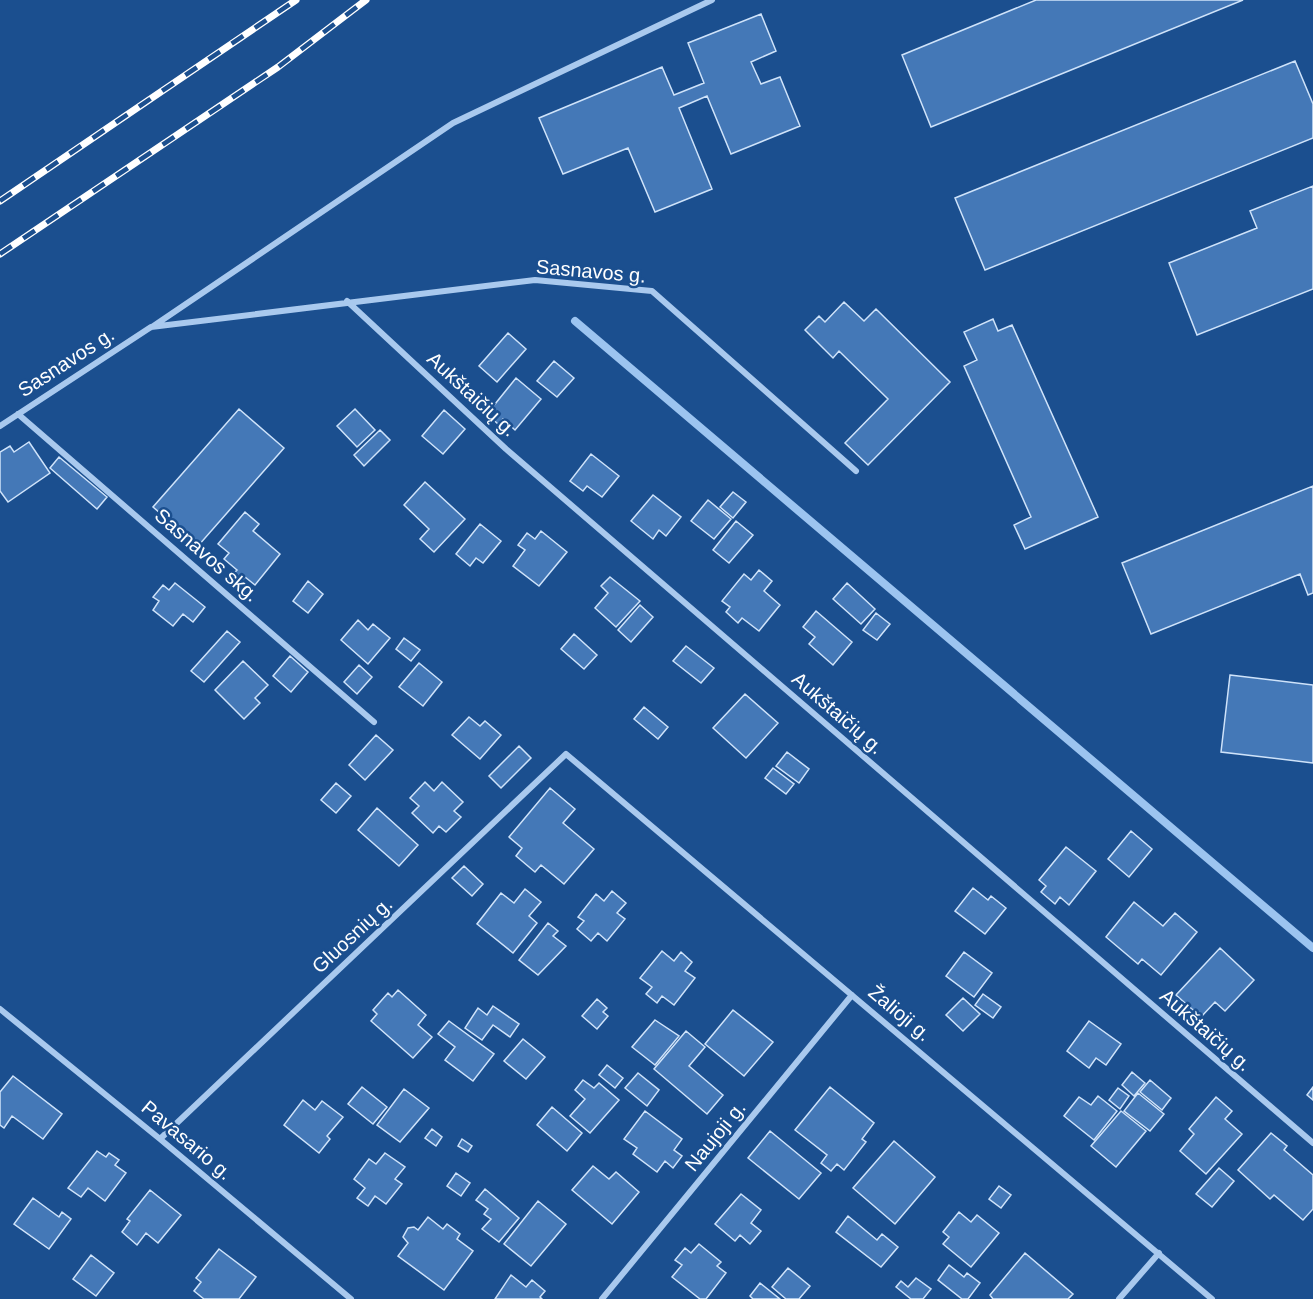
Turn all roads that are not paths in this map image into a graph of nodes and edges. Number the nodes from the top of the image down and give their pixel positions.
1 (712, 0) edge
2 (347, 301) junction
3 (151, 327) junction
4 (18, 414) junction
5 (0, 426) edge
6 (856, 471) dead end
7 (374, 722) dead end
8 (566, 754) joint
9 (852, 995) junction
10 (0, 1009) edge
11 (160, 1139) junction
12 (1313, 1143) edge
13 (1159, 1253) junction
14 (351, 1299) edge
15 (602, 1299) edge
16 (1119, 1299) edge
17 (1212, 1299) edge

1 - 3 street, Sasnavos g.
2 - 3 street, Sasnavos g.
2 - 6 street, Sasnavos g.
2 - 12 street, Aukštaičių g.
3 - 4 street, Sasnavos g.
4 - 5 street, Sasnavos g.
4 - 7 street, Sasnavos skg.
8 - 9 street, Žalioji g.
8 - 11 street, Gluosnių g.
9 - 13 street, Žalioji g.
9 - 15 street, Naujoji g.
10 - 11 street, Pavasario g.
11 - 14 street, Pavasario g.
13 - 16 street
13 - 17 street, Žalioji g.

